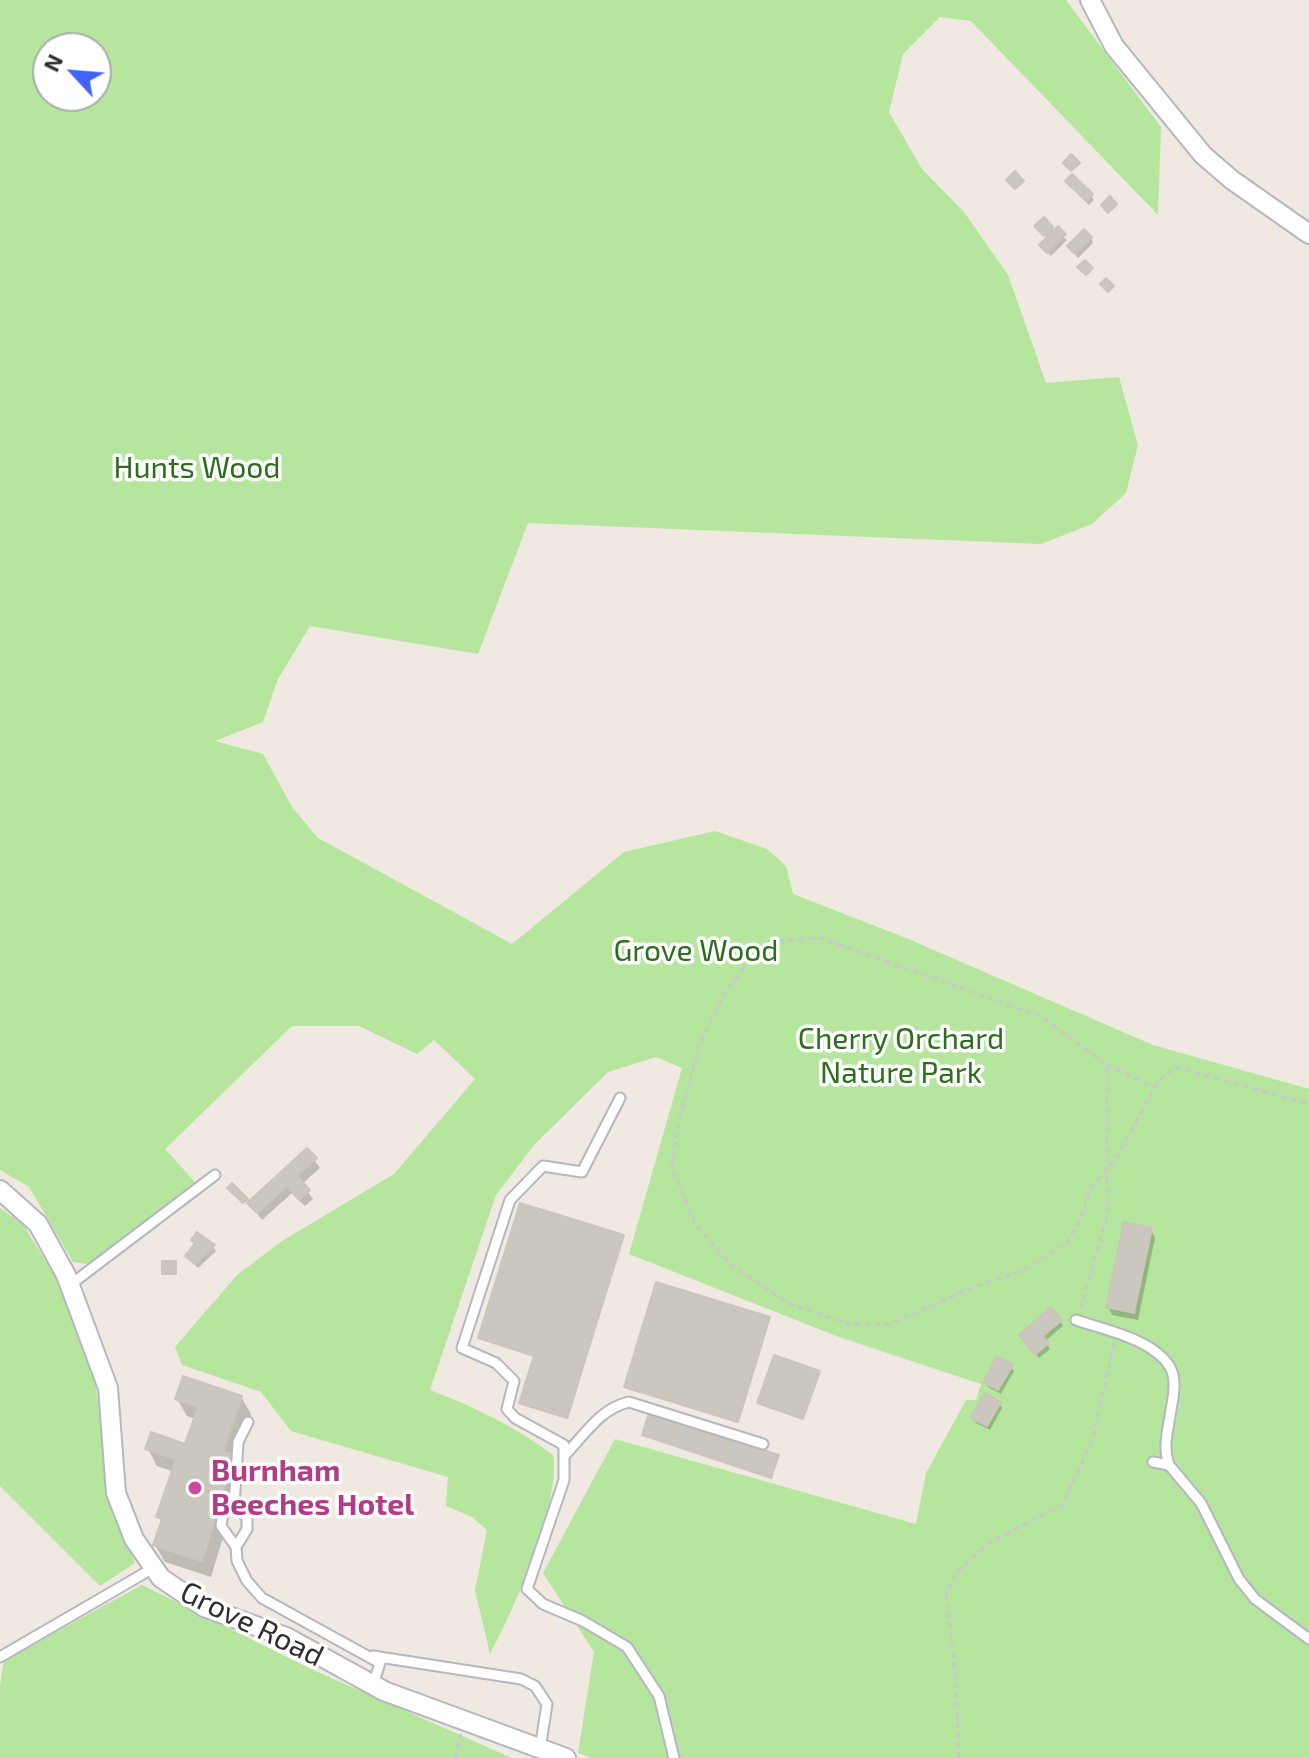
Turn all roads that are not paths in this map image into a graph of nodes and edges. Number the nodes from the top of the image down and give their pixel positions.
1 (1090, 0) edge
2 (1309, 234) edge
3 (620, 1098) dead end
4 (215, 1175) dead end
5 (0, 1190) edge
6 (70, 1285) junction
7 (1076, 1320) road end
8 (248, 1422) dead end
9 (763, 1444) dead end
10 (564, 1456) junction
11 (1153, 1462) dead end
12 (1169, 1465) junction
13 (234, 1507) junction
14 (236, 1547) junction
15 (155, 1567) junction
16 (1309, 1639) edge
17 (368, 1656) junction
18 (0, 1657) edge
19 (373, 1685) junction
20 (540, 1749) junction
21 (566, 1758) edge
22 (674, 1758) edge

1 - 2 street
3 - 10 lane
4 - 6 lane
5 - 6 street, Grove Road
6 - 15 street, Grove Road
7 - 12 lane
8 - 13 lane
9 - 10 lane
10 - 22 lane
11 - 12 lane
12 - 16 lane
13 - 14 lane
13 - 14 lane
14 - 17 lane
15 - 18 lane
15 - 19 street, Grove Road
17 - 19 lane
17 - 20 lane
19 - 20 street, Grove Road
20 - 21 street, Grove Road

